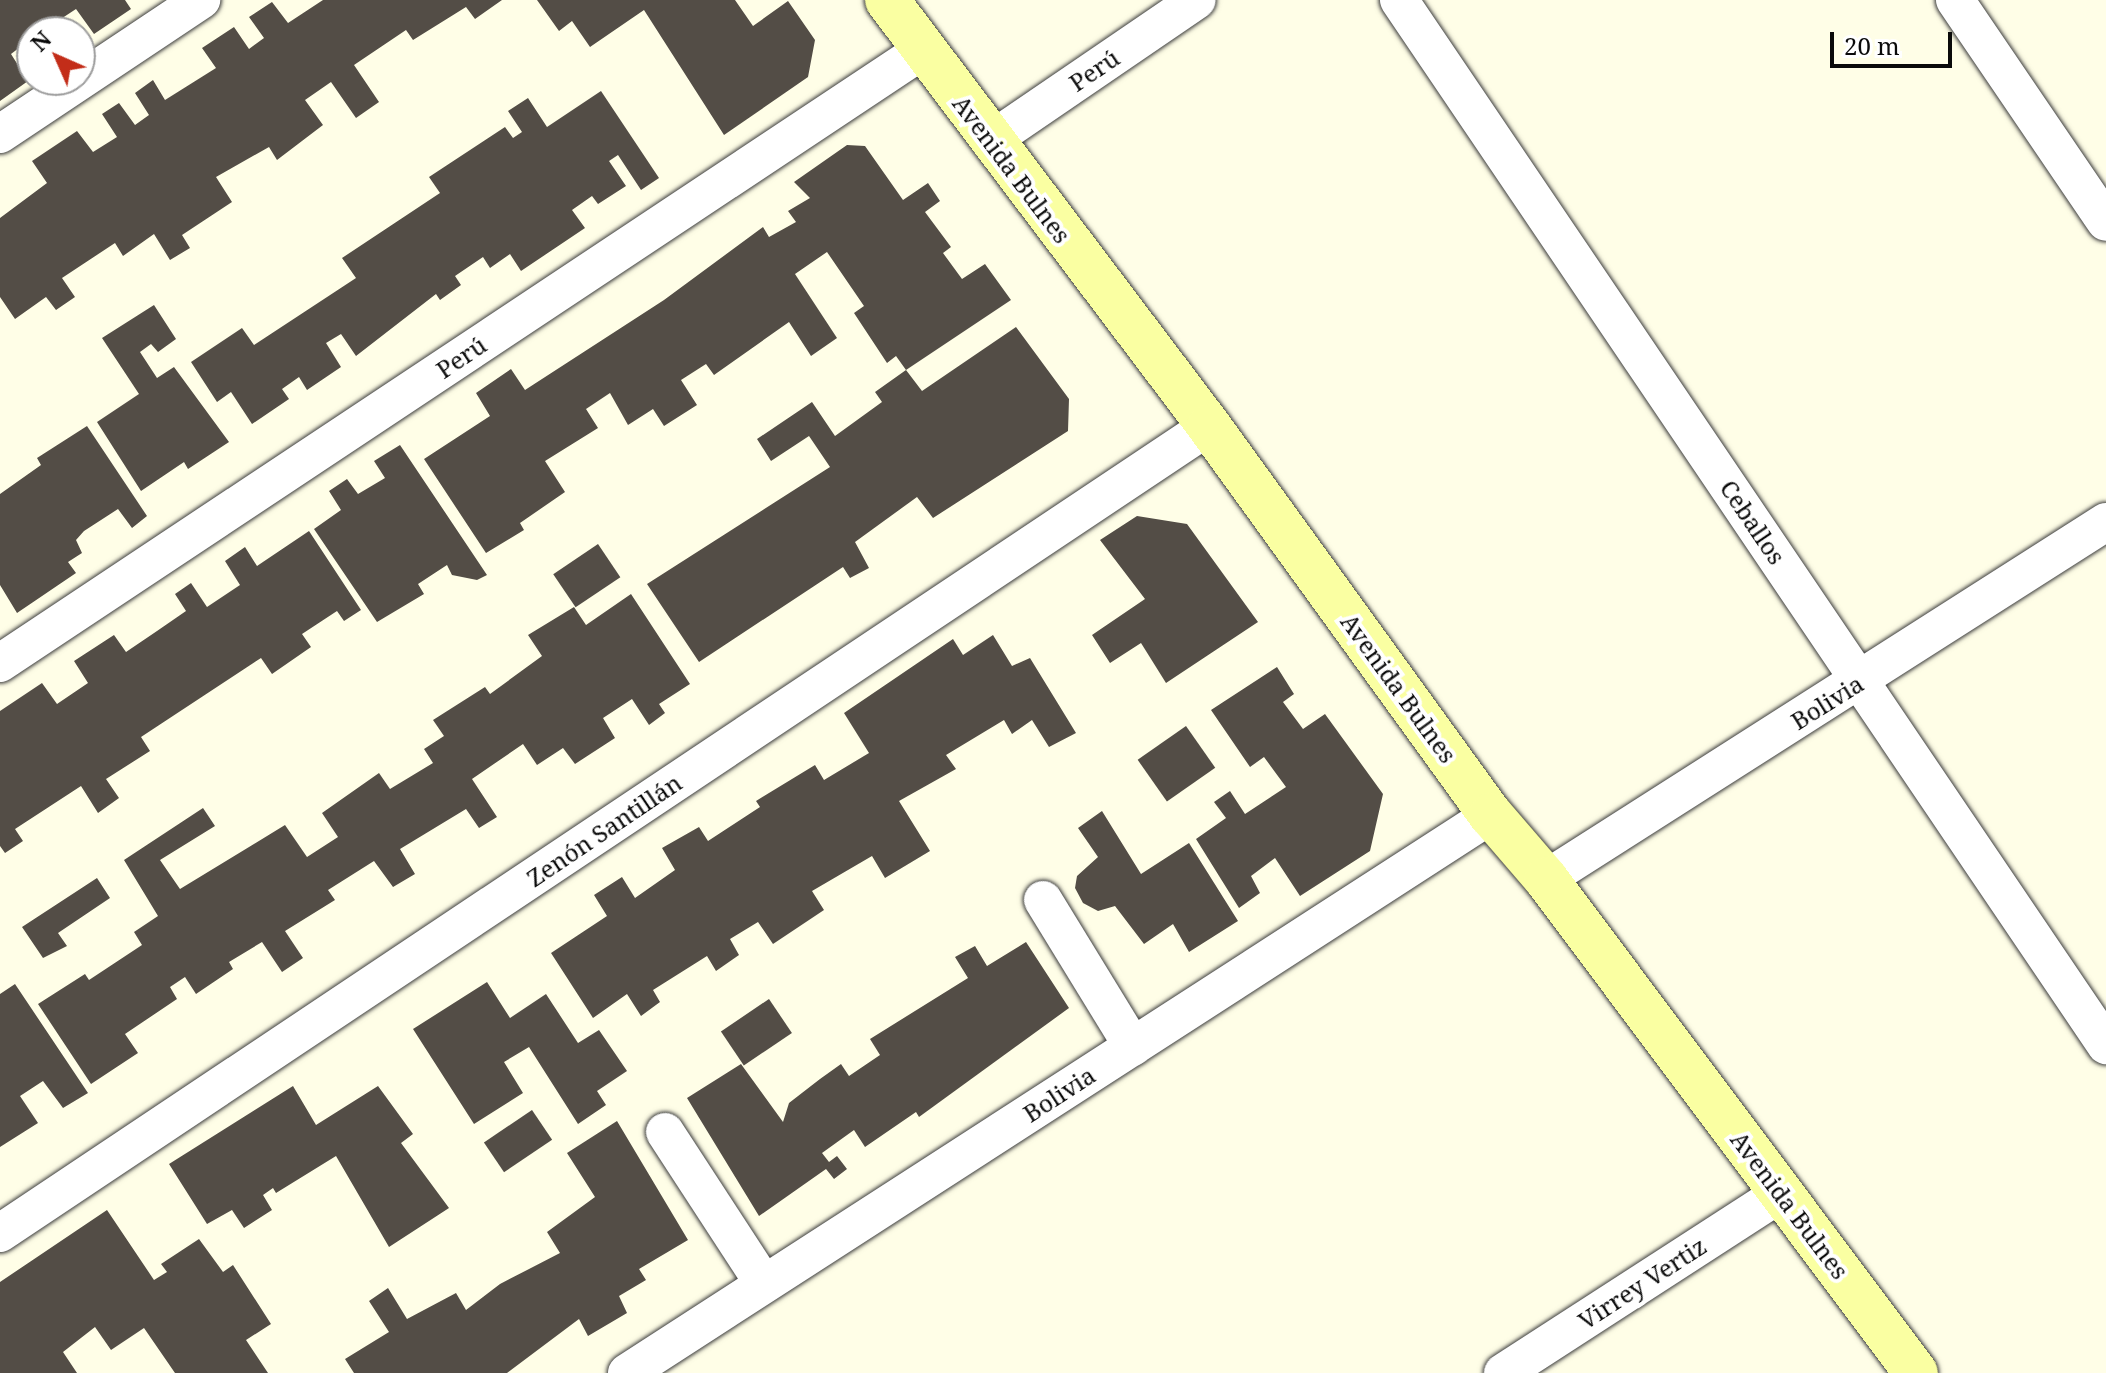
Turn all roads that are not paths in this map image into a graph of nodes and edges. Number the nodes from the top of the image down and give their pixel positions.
1 (201, 0) edge
2 (887, 0) edge
3 (1197, 0) edge
4 (1399, 0) edge
5 (1955, 0) edge
6 (923, 50) junction
7 (0, 134) edge
8 (990, 141) junction
9 (2106, 222) edge
10 (1209, 426) junction
11 (2106, 522) edge
12 (0, 663) edge
13 (1860, 681) junction
14 (1491, 815) junction
15 (1546, 879) junction
16 (1043, 900) dead end
17 (2106, 1045) edge
18 (1133, 1047) junction
19 (665, 1132) dead end
20 (1781, 1193) junction
21 (0, 1233) edge
22 (764, 1284) junction
23 (627, 1373) edge
24 (1503, 1373) edge
25 (1916, 1373) edge

1 - 7 street
2 - 6 street, Avenida Bulnes
3 - 8 street, Perú
4 - 13 street, Ceballos
5 - 9 street
6 - 8 street, Avenida Bulnes
6 - 12 street, Perú
8 - 10 street, Avenida Bulnes
10 - 14 street, Avenida Bulnes
10 - 21 street, Zenón Santillán
11 - 13 street, Bolivia
13 - 15 street, Bolivia
13 - 17 street, Ceballos
14 - 15 street, Avenida Bulnes
14 - 18 street, Bolivia
15 - 20 street, Avenida Bulnes
16 - 18 street
18 - 22 street, Bolivia
19 - 22 street
20 - 24 street, Virrey Vertiz
20 - 25 street, Avenida Bulnes
22 - 23 street, Bolivia

